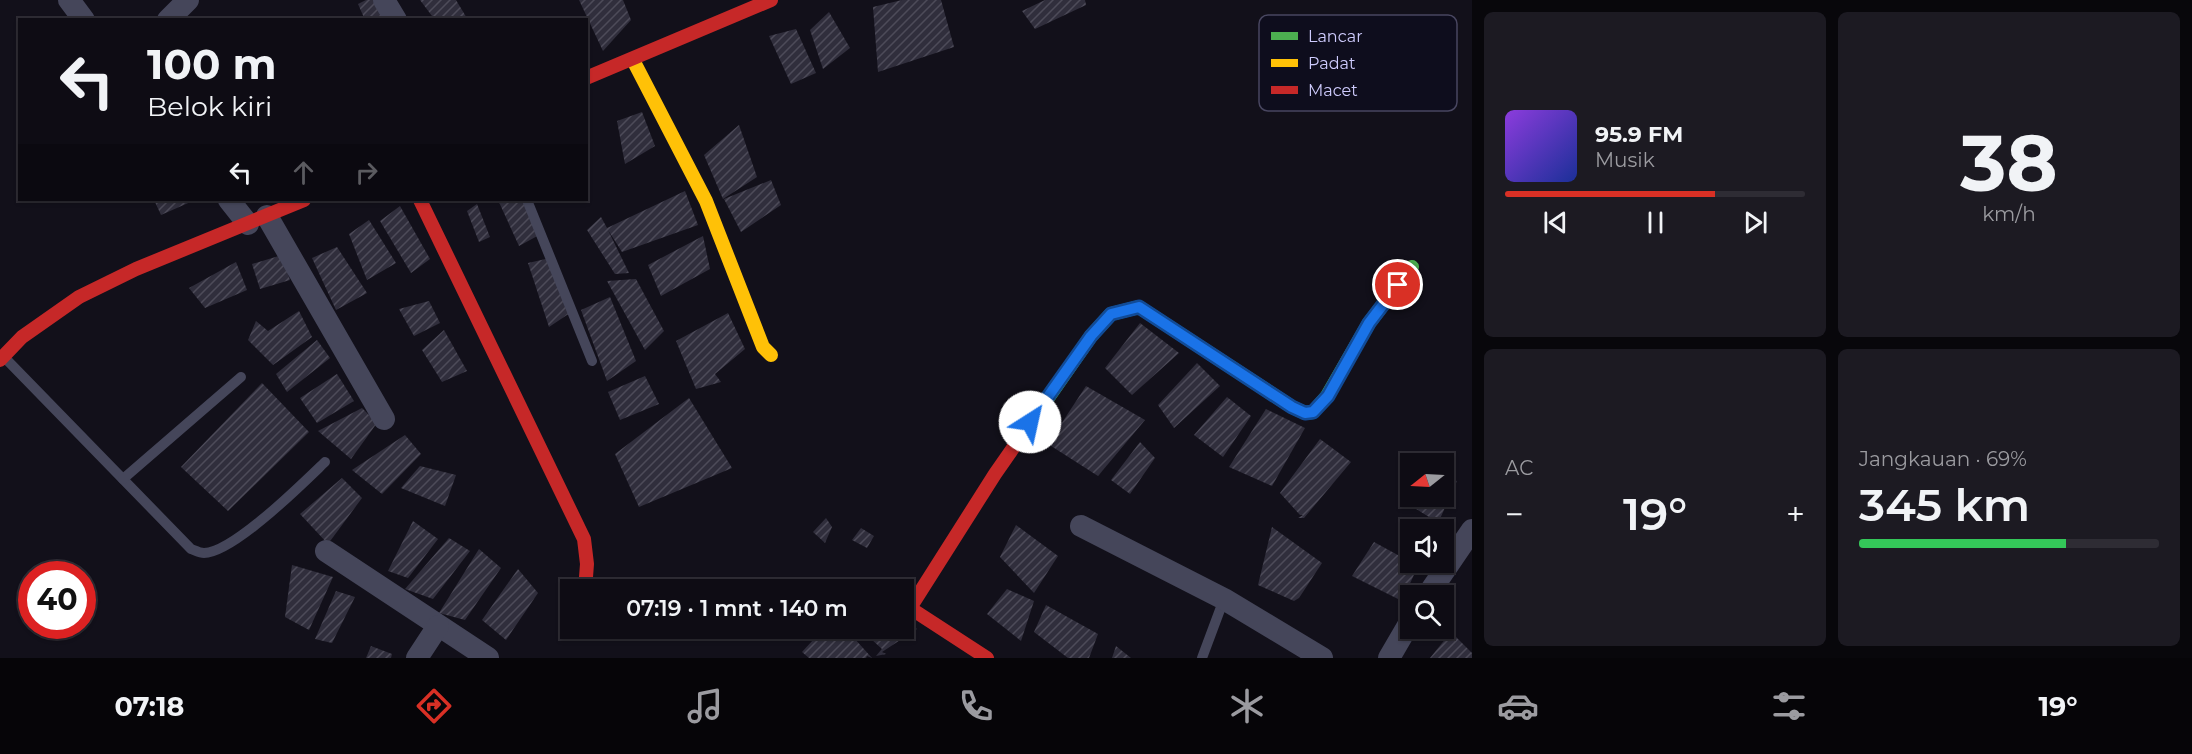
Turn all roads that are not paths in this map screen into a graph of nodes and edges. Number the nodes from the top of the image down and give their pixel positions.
1 (69, 0) edge
2 (188, 0) edge
3 (384, 0) edge
4 (767, 1) edge
5 (82, 18) edge
6 (170, 18) edge
7 (395, 18) edge
8 (633, 60) junction
9 (588, 77) edge
10 (230, 201) edge
11 (302, 201) edge
12 (420, 201) edge
13 (527, 201) edge
14 (258, 220) junction
15 (1412, 267) dead end
16 (771, 355) dead end
17 (2, 358) edge
18 (592, 361) dead end
19 (241, 377) dead end
20 (384, 420) dead end
21 (325, 462) dead end
22 (123, 479) junction
23 (1081, 526) dead end
24 (1472, 530) edge
25 (326, 551) dead end
26 (586, 579) edge
27 (1434, 585) edge
28 (1224, 599) junction
29 (438, 626) junction
30 (1400, 639) edge
31 (417, 658) edge
32 (488, 658) edge
33 (987, 658) edge
34 (1202, 658) edge
35 (1322, 658) edge
36 (1389, 658) edge

1 - 5 street
2 - 6 street
3 - 7 street
4 - 8 street
8 - 9 street
8 - 16 street
10 - 14 street
11 - 14 street
12 - 26 street
13 - 18 lane
14 - 17 street
14 - 20 street
15 - 33 street
17 - 22 lane
19 - 22 lane
21 - 22 lane
23 - 28 street
24 - 27 street
25 - 29 street
28 - 34 lane
28 - 35 street
29 - 31 street
29 - 32 street
30 - 36 street

